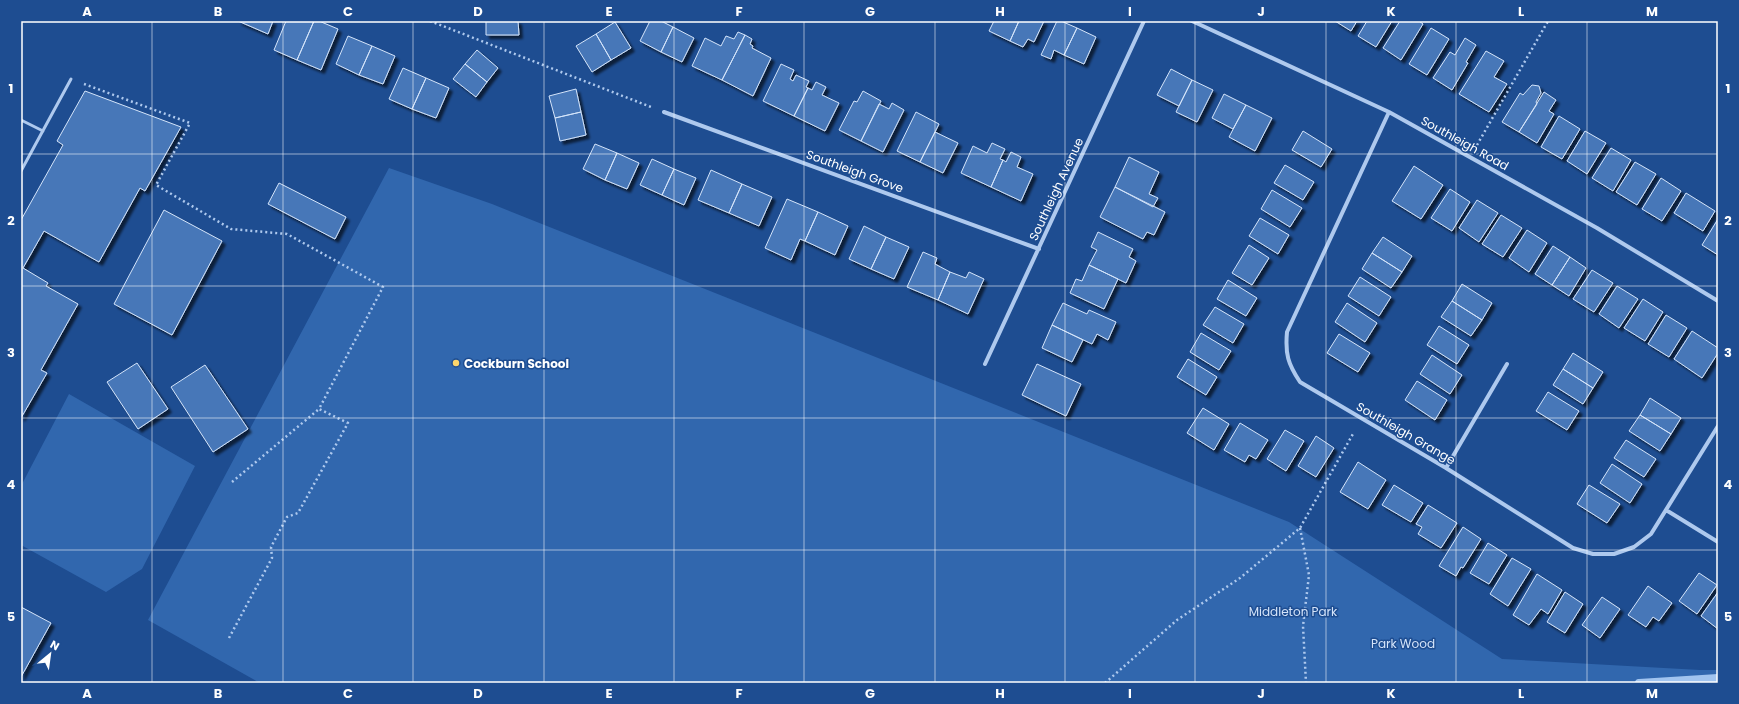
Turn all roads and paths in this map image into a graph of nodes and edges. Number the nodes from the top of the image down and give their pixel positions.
1 (430, 21) edge
2 (1144, 21) edge
3 (1192, 21) edge
4 (1548, 21) edge
5 (71, 79) joint
6 (664, 112) joint
7 (1389, 112) junction
8 (21, 120) edge
9 (42, 131) junction
10 (1470, 157) junction
11 (21, 171) edge
12 (1039, 249) junction
13 (1718, 301) edge
14 (985, 364) dead end
15 (1507, 364) dead end
16 (319, 409) junction
17 (1362, 420) junction
18 (1718, 426) edge
19 (1446, 468) junction
20 (232, 482) dead end
21 (1666, 510) junction
22 (1300, 528) junction
23 (1718, 542) edge
24 (229, 638) dead end
25 (1105, 683) edge
26 (1306, 683) edge

1 - 6 path
2 - 12 street, Southleigh Avenue
3 - 7 street, Southleigh Road
4 - 10 path
5 - 9 lane
5 - 16 path
6 - 12 street, Southleigh Grove
7 - 10 street, Southleigh Road
7 - 17 street, Southleigh Grange
8 - 9 lane
9 - 11 lane
10 - 13 street, Southleigh Road
12 - 14 street, Southleigh Avenue
15 - 19 street
16 - 20 path
16 - 24 path
17 - 19 street, Southleigh Grange
17 - 22 path
18 - 21 street, Southleigh Grange
19 - 21 street, Southleigh Grange
21 - 23 street
22 - 25 path
22 - 26 path

